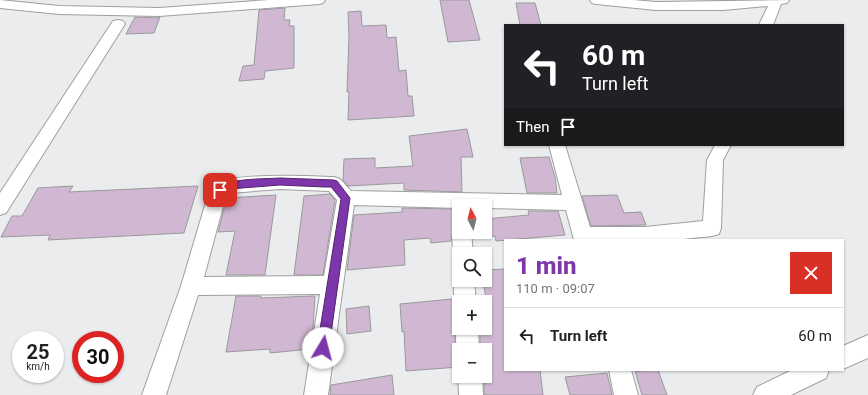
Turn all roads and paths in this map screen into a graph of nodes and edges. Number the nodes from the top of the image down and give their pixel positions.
1 (319, 0) edge
2 (596, 0) edge
3 (780, 1) edge
4 (1, 2) edge
5 (118, 24) dead end
6 (767, 24) edge
7 (557, 146) edge
8 (722, 146) edge
9 (346, 198) junction
10 (574, 203) junction
11 (452, 204) edge
12 (492, 204) edge
13 (0, 208) edge
14 (584, 238) edge
15 (332, 285) junction
16 (190, 286) junction
17 (868, 346) edge
18 (844, 358) edge
19 (620, 371) edge
20 (816, 371) edge
21 (470, 383) edge
22 (154, 395) edge
23 (316, 395) edge
24 (471, 395) edge
25 (626, 395) edge
26 (765, 395) edge

1 - 4 street
2 - 3 street
3 - 6 street
5 - 13 street
7 - 10 street
8 - 14 street
9 - 11 street
9 - 15 street
9 - 16 street
10 - 12 street
10 - 14 street
15 - 16 street
15 - 23 street
16 - 22 street
17 - 18 street
19 - 25 street
20 - 26 street
21 - 24 street

